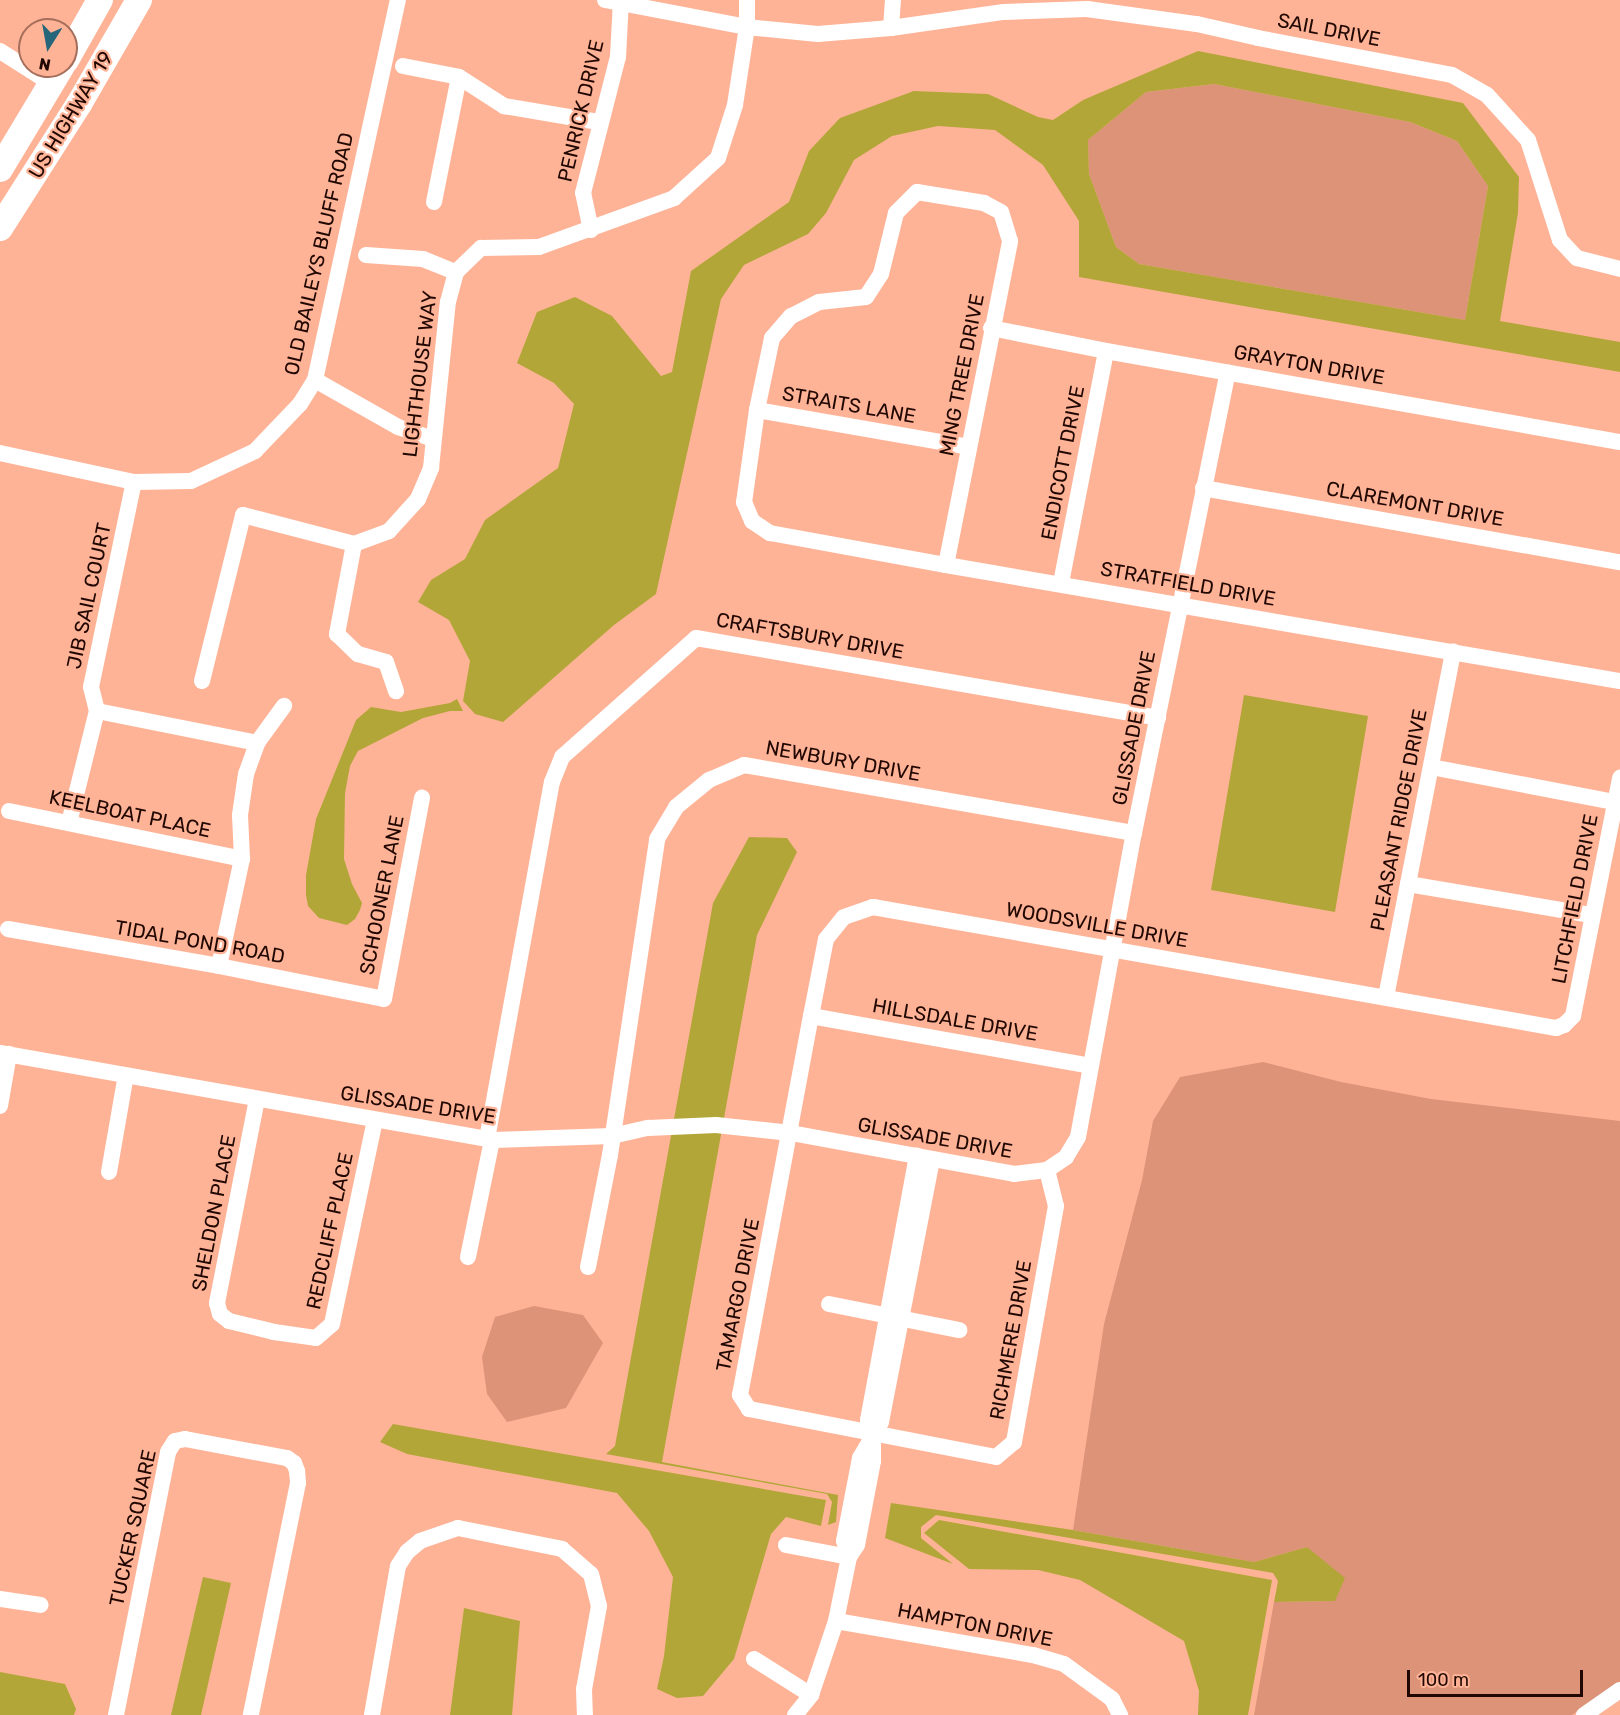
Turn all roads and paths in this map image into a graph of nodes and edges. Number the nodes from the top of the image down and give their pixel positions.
1 (100, 0) edge
2 (139, 0) edge
3 (398, 0) edge
4 (605, 0) edge
5 (747, 0) edge
6 (893, 0) edge
7 (621, 2) edge
8 (747, 27) junction
9 (891, 28) junction
10 (78, 39) edge
11 (0, 51) edge
12 (18, 59) edge
13 (403, 66) dead end
14 (459, 77) junction
15 (55, 78) edge
16 (599, 122) junction
17 (0, 169) edge
18 (434, 202) dead end
19 (0, 228) edge
20 (591, 230) junction
21 (366, 255) dead end
22 (1620, 269) edge
23 (456, 272) junction
24 (991, 328) junction
25 (1106, 351) junction
26 (1228, 372) junction
27 (315, 380) junction
28 (757, 410) junction
29 (433, 439) junction
30 (1620, 441) edge
31 (969, 447) junction
32 (0, 453) edge
33 (134, 482) junction
34 (1203, 488) junction
35 (354, 544) junction
36 (1620, 562) edge
37 (946, 565) junction
38 (1061, 583) junction
39 (1180, 603) junction
40 (1453, 651) junction
41 (202, 681) dead end
42 (1620, 681) edge
43 (396, 692) dead end
44 (284, 706) dead end
45 (97, 711) junction
46 (1158, 718) junction
47 (257, 743) junction
48 (1431, 767) junction
49 (1620, 778) edge
50 (422, 798) dead end
51 (1615, 802) junction
52 (9, 811) dead end
53 (69, 823) junction
54 (1134, 833) junction
55 (242, 859) junction
56 (1408, 884) junction
57 (1591, 915) junction
58 (8, 929) dead end
59 (1113, 949) junction
60 (219, 966) junction
61 (1386, 997) junction
62 (384, 999) joint
63 (811, 1016) junction
64 (1564, 1025) joint
65 (5, 1053) edge
66 (1091, 1066) junction
67 (126, 1075) junction
68 (257, 1099) junction
69 (0, 1106) edge
70 (375, 1120) junction
71 (791, 1133) junction
72 (612, 1136) junction
73 (490, 1140) junction
74 (924, 1158) junction
75 (1047, 1170) junction
76 (109, 1172) dead end
77 (468, 1257) dead end
78 (588, 1267) dead end
79 (829, 1304) dead end
80 (894, 1317) junction
81 (959, 1330) dead end
82 (274, 1332) joint
83 (873, 1435) junction
84 (786, 1545) dead end
85 (849, 1557) junction
86 (0, 1599) edge
87 (40, 1605) dead end
88 (836, 1621) junction
89 (754, 1659) dead end
90 (1620, 1690) edge
91 (811, 1695) junction
92 (116, 1715) edge
93 (251, 1715) edge
94 (372, 1715) edge
95 (585, 1715) edge
96 (795, 1715) edge
97 (1120, 1715) edge
98 (1584, 1715) edge

1 - 10 highway, US HIGHWAY 19
2 - 19 highway, US HIGHWAY 19
3 - 27 street, OLD BAILEYS BLUFF ROAD
4 - 7 street, SAIL DRIVE
5 - 8 street, LIGHTHOUSE WAY
6 - 9 street
7 - 8 street, SAIL DRIVE
7 - 16 street, PENRICK DRIVE
8 - 9 street, SAIL DRIVE
8 - 20 street, LIGHTHOUSE WAY
9 - 22 street, SAIL DRIVE
11 - 12 street
13 - 14 street
14 - 16 street
14 - 18 street
15 - 17 highway, US HIGHWAY 19
16 - 20 street, PENRICK DRIVE
20 - 23 street, LIGHTHOUSE WAY
21 - 23 street
23 - 29 street, LIGHTHOUSE WAY
24 - 25 street, GRAYTON DRIVE
24 - 28 street, MING TREE DRIVE
24 - 31 street, MING TREE DRIVE
25 - 26 street, GRAYTON DRIVE
25 - 38 street, ENDICOTT DRIVE
26 - 30 street, GRAYTON DRIVE
26 - 34 street, GLISSADE DRIVE
27 - 29 street
27 - 33 street, OLD BAILEYS BLUFF ROAD
28 - 31 street, STRAITS LANE
28 - 37 street, STRATFIELD DRIVE
29 - 35 street, LIGHTHOUSE WAY
31 - 37 street, MING TREE DRIVE
32 - 33 street, OLD BAILEYS BLUFF ROAD
33 - 45 street, JIB SAIL COURT
34 - 36 street, CLAREMONT DRIVE
34 - 39 street, GLISSADE DRIVE
35 - 41 street
35 - 43 street
37 - 38 street, STRATFIELD DRIVE
38 - 39 street, STRATFIELD DRIVE
39 - 40 street, STRATFIELD DRIVE
39 - 46 street, GLISSADE DRIVE
40 - 42 street, STRATFIELD DRIVE
40 - 48 street, PLEASANT RIDGE DRIVE
44 - 47 street
45 - 47 street
45 - 53 street, JIB SAIL COURT
46 - 54 street, GLISSADE DRIVE
46 - 73 street, CRAFTSBURY DRIVE
47 - 55 street
48 - 51 street
48 - 56 street, PLEASANT RIDGE DRIVE
49 - 51 street, LITCHFIELD DRIVE
50 - 62 street, SCHOONER LANE
51 - 57 street, LITCHFIELD DRIVE
52 - 53 street, KEELBOAT PLACE
53 - 55 street, KEELBOAT PLACE
54 - 59 street, GLISSADE DRIVE
54 - 72 street, NEWBURY DRIVE
55 - 60 street
56 - 57 street
56 - 61 street, PLEASANT RIDGE DRIVE
57 - 64 street, LITCHFIELD DRIVE
58 - 60 street, TIDAL POND ROAD
59 - 61 street, WOODSVILLE DRIVE
59 - 63 street, WOODSVILLE DRIVE
59 - 66 street, GLISSADE DRIVE
60 - 62 street, TIDAL POND ROAD
61 - 64 street, WOODSVILLE DRIVE
63 - 66 street, HILLSDALE DRIVE
63 - 71 street, WOODSVILLE DRIVE
65 - 67 street, GLISSADE DRIVE
65 - 69 street
66 - 75 street, GLISSADE DRIVE
67 - 68 street, GLISSADE DRIVE
67 - 76 street
68 - 70 street, GLISSADE DRIVE
68 - 82 street, SHELDON PLACE
70 - 73 street, GLISSADE DRIVE
70 - 82 street, REDCLIFF PLACE
71 - 72 street, GLISSADE DRIVE
71 - 74 street, GLISSADE DRIVE
71 - 83 street, TAMARGO DRIVE
72 - 73 street, GLISSADE DRIVE
72 - 78 street, NEWBURY DRIVE
73 - 77 street
74 - 75 street, GLISSADE DRIVE
74 - 80 street
75 - 83 street, RICHMERE DRIVE
79 - 80 street
80 - 81 street
80 - 83 street
83 - 85 street
84 - 85 street
85 - 88 street
86 - 87 street
88 - 91 street
88 - 97 street, HAMPTON DRIVE
89 - 91 street
90 - 98 street
91 - 96 street
92 - 93 street, TUCKER SQUARE
94 - 95 street

